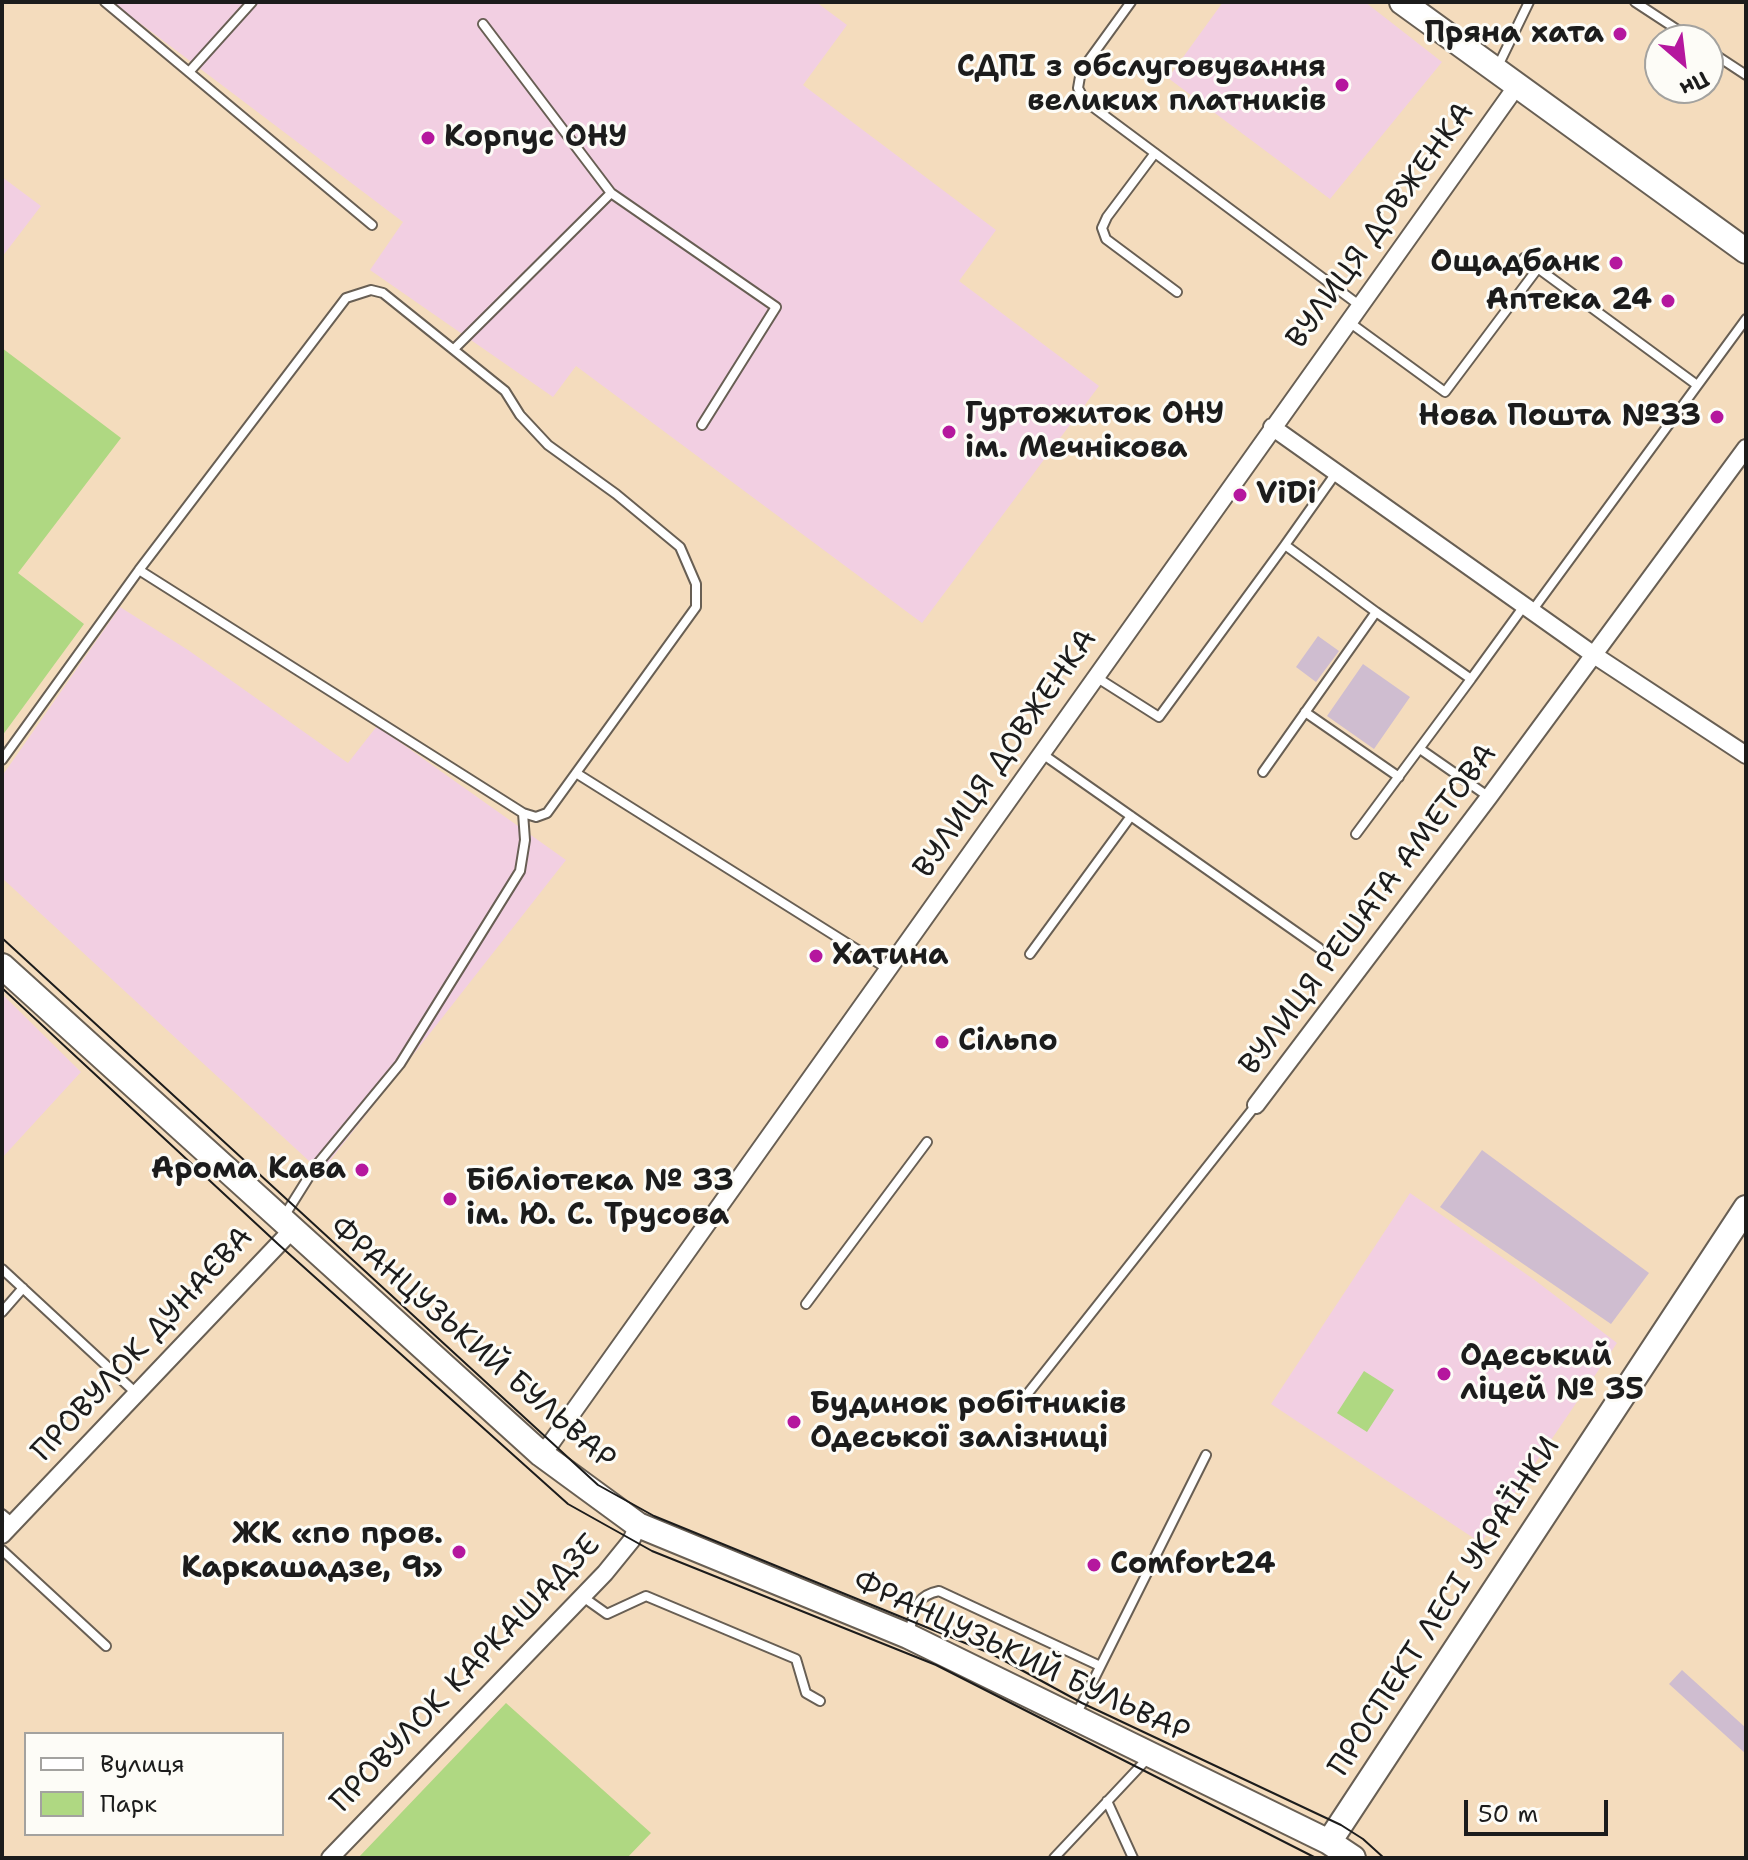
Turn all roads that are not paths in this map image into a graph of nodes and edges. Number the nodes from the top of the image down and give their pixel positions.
1 (105, 2) edge
2 (252, 2) edge
3 (1131, 2) edge
4 (1402, 2) edge
5 (1529, 2) edge
6 (1635, 2) edge
7 (483, 24) dead end
8 (1669, 24) edge
9 (1724, 61) edge
10 (1496, 70) junction
11 (189, 72) junction
12 (1746, 75) edge
13 (1516, 87) junction
14 (1155, 153) junction
15 (611, 193) junction
16 (372, 225) dead end
17 (1746, 251) edge
18 (1524, 258) dead end
19 (1538, 268) junction
20 (1177, 292) dead end
21 (1359, 305) junction
22 (1746, 319) edge
23 (1348, 321) junction
24 (454, 349) junction
25 (1697, 385) junction
26 (702, 425) dead end
27 (1272, 427) junction
28 (1746, 448) edge
29 (1336, 473) junction
30 (1285, 545) junction
31 (139, 570) junction
32 (1528, 608) junction
33 (1376, 612) junction
34 (1594, 655) junction
35 (1095, 676) junction
36 (1471, 679) junction
37 (1305, 712) junction
38 (1420, 749) junction
39 (1041, 753) junction
40 (1746, 755) edge
41 (2, 760) edge
42 (1263, 772) dead end
43 (576, 773) junction
44 (1399, 777) junction
45 (1489, 797) junction
46 (523, 813) junction
47 (1131, 816) junction
48 (1356, 834) dead end
49 (1319, 948) dead end
50 (1030, 954) dead end
51 (2, 966) edge
52 (888, 969) junction
53 (1256, 1105) joint
54 (927, 1142) dead end
55 (1746, 1208) edge
56 (288, 1224) junction
57 (2, 1269) edge
58 (23, 1288) junction
59 (806, 1304) dead end
60 (2, 1312) edge
61 (136, 1393) junction
62 (1025, 1397) dead end
63 (541, 1454) junction
64 (1206, 1455) dead end
65 (6, 1524) edge
66 (638, 1525) junction
67 (2, 1550) edge
68 (582, 1596) junction
69 (908, 1636) junction
70 (106, 1646) dead end
71 (1100, 1666) junction
72 (820, 1701) dead end
73 (1075, 1716) junction
74 (1151, 1754) junction
75 (1107, 1801) junction
76 (1329, 1842) junction
77 (330, 1858) edge
78 (1054, 1858) edge
79 (1133, 1858) edge
80 (1353, 1858) edge

1 - 11 lane
2 - 11 lane
3 - 14 lane
4 - 10 street
5 - 10 lane
6 - 8 lane
7 - 15 lane
9 - 12 lane
10 - 13 street
11 - 16 lane
13 - 17 street
13 - 21 street, ВУЛИЦЯ ДОВЖЕНКА
14 - 20 lane
14 - 21 lane
15 - 24 lane
15 - 26 lane
18 - 19 lane
19 - 23 lane
19 - 25 lane
21 - 23 street, ВУЛИЦЯ ДОВЖЕНКА
22 - 25 lane
23 - 27 street, ВУЛИЦЯ ДОВЖЕНКА
24 - 31 lane
24 - 43 lane
25 - 32 lane
27 - 29 street
27 - 35 street, ВУЛИЦЯ ДОВЖЕНКА
28 - 34 street, ВУЛИЦЯ РЕШАТА АМЕТОВА
29 - 30 lane
29 - 32 street
30 - 33 lane
30 - 35 lane
31 - 41 lane
31 - 46 lane
32 - 34 street
32 - 36 lane
33 - 36 lane
33 - 37 lane
34 - 40 street
34 - 45 street, ВУЛИЦЯ РЕШАТА АМЕТОВА
35 - 39 street, ВУЛИЦЯ ДОВЖЕНКА
36 - 38 lane
37 - 42 lane
37 - 44 lane
38 - 44 lane
38 - 45 lane
39 - 47 lane
39 - 52 street, ВУЛИЦЯ ДОВЖЕНКА
43 - 46 lane
43 - 52 lane
44 - 48 lane
45 - 53 street, ВУЛИЦЯ РЕШАТА АМЕТОВА
46 - 56 lane
47 - 49 lane
47 - 50 lane
51 - 56 street, ФРАНЦУЗЬКИЙ БУЛЬВАР
52 - 63 street, ВУЛИЦЯ ДОВЖЕНКА
53 - 62 lane, ВУЛИЦЯ РЕШАТА АМЕТОВА
54 - 59 lane
55 - 76 street, ПРОСПЕКТ ЛЕСІ УКРАЇНКИ
56 - 61 street, ПРОВУЛОК ДУНАЄВА
56 - 63 street, ФРАНЦУЗЬКИЙ БУЛЬВАР
57 - 58 lane
58 - 60 lane
58 - 61 lane
61 - 65 street, ПРОВУЛОК ДУНАЄВА
63 - 66 street, ФРАНЦУЗЬКИЙ БУЛЬВАР
64 - 71 lane
66 - 68 street, ПРОВУЛОК КАРКАШАДЗЕ
66 - 69 street, ФРАНЦУЗЬКИЙ БУЛЬВАР
67 - 70 lane
68 - 72 lane
68 - 77 street, ПРОВУЛОК КАРКАШАДЗЕ
69 - 71 lane
69 - 73 street, ФРАНЦУЗЬКИЙ БУЛЬВАР
71 - 73 lane
73 - 74 street, ФРАНЦУЗЬКИЙ БУЛЬВАР
74 - 75 lane
74 - 76 street, ФРАНЦУЗЬКИЙ БУЛЬВАР
75 - 78 lane
75 - 79 lane
76 - 80 street, ФРАНЦУЗЬКИЙ БУЛЬВАР

